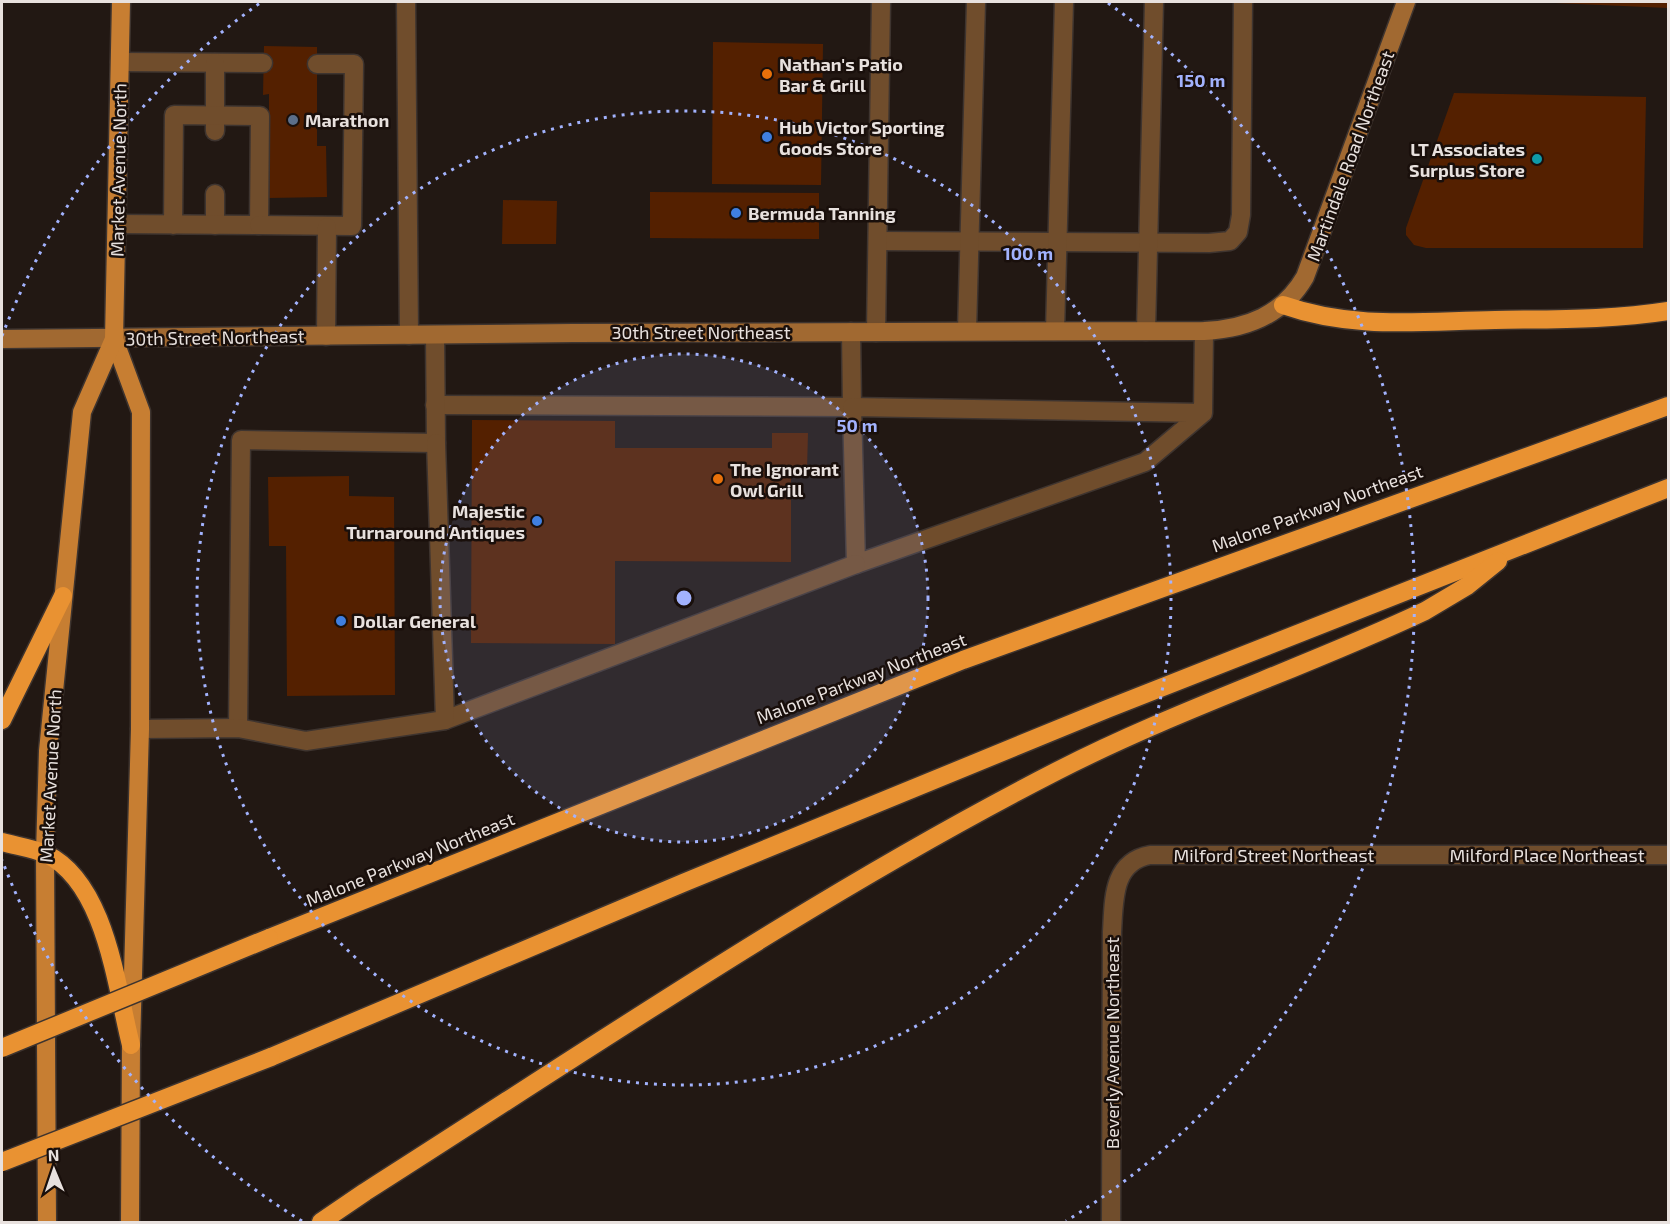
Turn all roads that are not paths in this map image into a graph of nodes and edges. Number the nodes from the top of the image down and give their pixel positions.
1 (121, 2) edge
2 (406, 2) edge
3 (881, 2) edge
4 (976, 2) edge
5 (1064, 2) edge
6 (1154, 2) edge
7 (1243, 2) edge
8 (1406, 2) edge
9 (120, 62) junction
10 (215, 63) junction
11 (264, 63) dead end
12 (317, 64) dead end
13 (215, 123) junction
14 (215, 194) dead end
15 (117, 224) junction
16 (173, 225) junction
17 (215, 225) junction
18 (259, 225) junction
19 (327, 226) junction
20 (878, 241) junction
21 (970, 242) junction
22 (1057, 242) junction
23 (1148, 243) junction
24 (1283, 305) junction
25 (1668, 311) edge
26 (1055, 331) junction
27 (1146, 331) junction
28 (1204, 331) junction
29 (851, 332) junction
30 (876, 332) junction
31 (968, 332) junction
32 (409, 335) junction
33 (435, 335) junction
34 (326, 336) junction
35 (2, 339) edge
36 (114, 339) junction
37 (435, 405) junction
38 (1668, 406) edge
39 (852, 407) junction
40 (1203, 412) junction
41 (436, 443) junction
42 (1668, 488) edge
43 (1507, 552) junction
44 (856, 564) junction
45 (63, 596) junction
46 (2, 720) edge
47 (445, 720) junction
48 (238, 728) junction
49 (140, 729) junction
50 (2, 842) edge
51 (45, 854) junction
52 (1425, 855) joint
53 (1668, 855) edge
54 (1126, 865) joint
55 (131, 1045) junction
56 (2, 1048) edge
57 (2, 1162) edge
58 (47, 1222) edge
59 (130, 1222) edge
60 (321, 1222) edge
61 (1111, 1222) edge

1 - 9 main road, Market Avenue North
2 - 32 street
3 - 20 street
4 - 21 street
5 - 22 street
6 - 23 street
7 - 23 street
8 - 24 main road, Martindale Road Northeast
9 - 10 street
9 - 15 main road, Market Avenue North
10 - 11 street
10 - 13 street
12 - 19 street
13 - 16 street
13 - 18 street
14 - 17 street
15 - 16 street
15 - 36 main road, Market Avenue North
16 - 17 street
17 - 18 street
18 - 19 street
19 - 34 street
20 - 21 street
20 - 30 street
21 - 22 street
21 - 31 street
22 - 23 street
22 - 26 street
23 - 27 street
24 - 25 highway
24 - 28 main road, 30th Street Northeast
26 - 27 main road, 30th Street Northeast
26 - 31 main road, 30th Street Northeast
27 - 28 main road, 30th Street Northeast
28 - 40 street
29 - 30 main road, 30th Street Northeast
29 - 33 main road, 30th Street Northeast
29 - 39 street
30 - 31 main road, 30th Street Northeast
32 - 33 main road, 30th Street Northeast
32 - 34 main road, 30th Street Northeast
33 - 37 street
34 - 36 main road, 30th Street Northeast
35 - 36 main road, 30th Street Northeast
36 - 45 main road, Market Avenue North
36 - 49 main road, Market Avenue North
37 - 39 street
37 - 41 street
38 - 56 highway, Malone Parkway Northeast, bridge
39 - 40 street
39 - 44 street
40 - 44 street
41 - 47 street
41 - 48 street
42 - 43 highway
43 - 57 highway, bridge
43 - 60 highway
44 - 47 street
45 - 46 highway
45 - 51 main road, Market Avenue North
47 - 48 street
48 - 49 street
49 - 55 main road, Market Avenue North
50 - 51 highway
51 - 55 highway
51 - 58 main road, Market Avenue North
52 - 53 street, Milford Place Northeast
52 - 54 street, Milford Street Northeast
54 - 61 street, Beverly Avenue Northeast
55 - 59 main road, Market Avenue North

